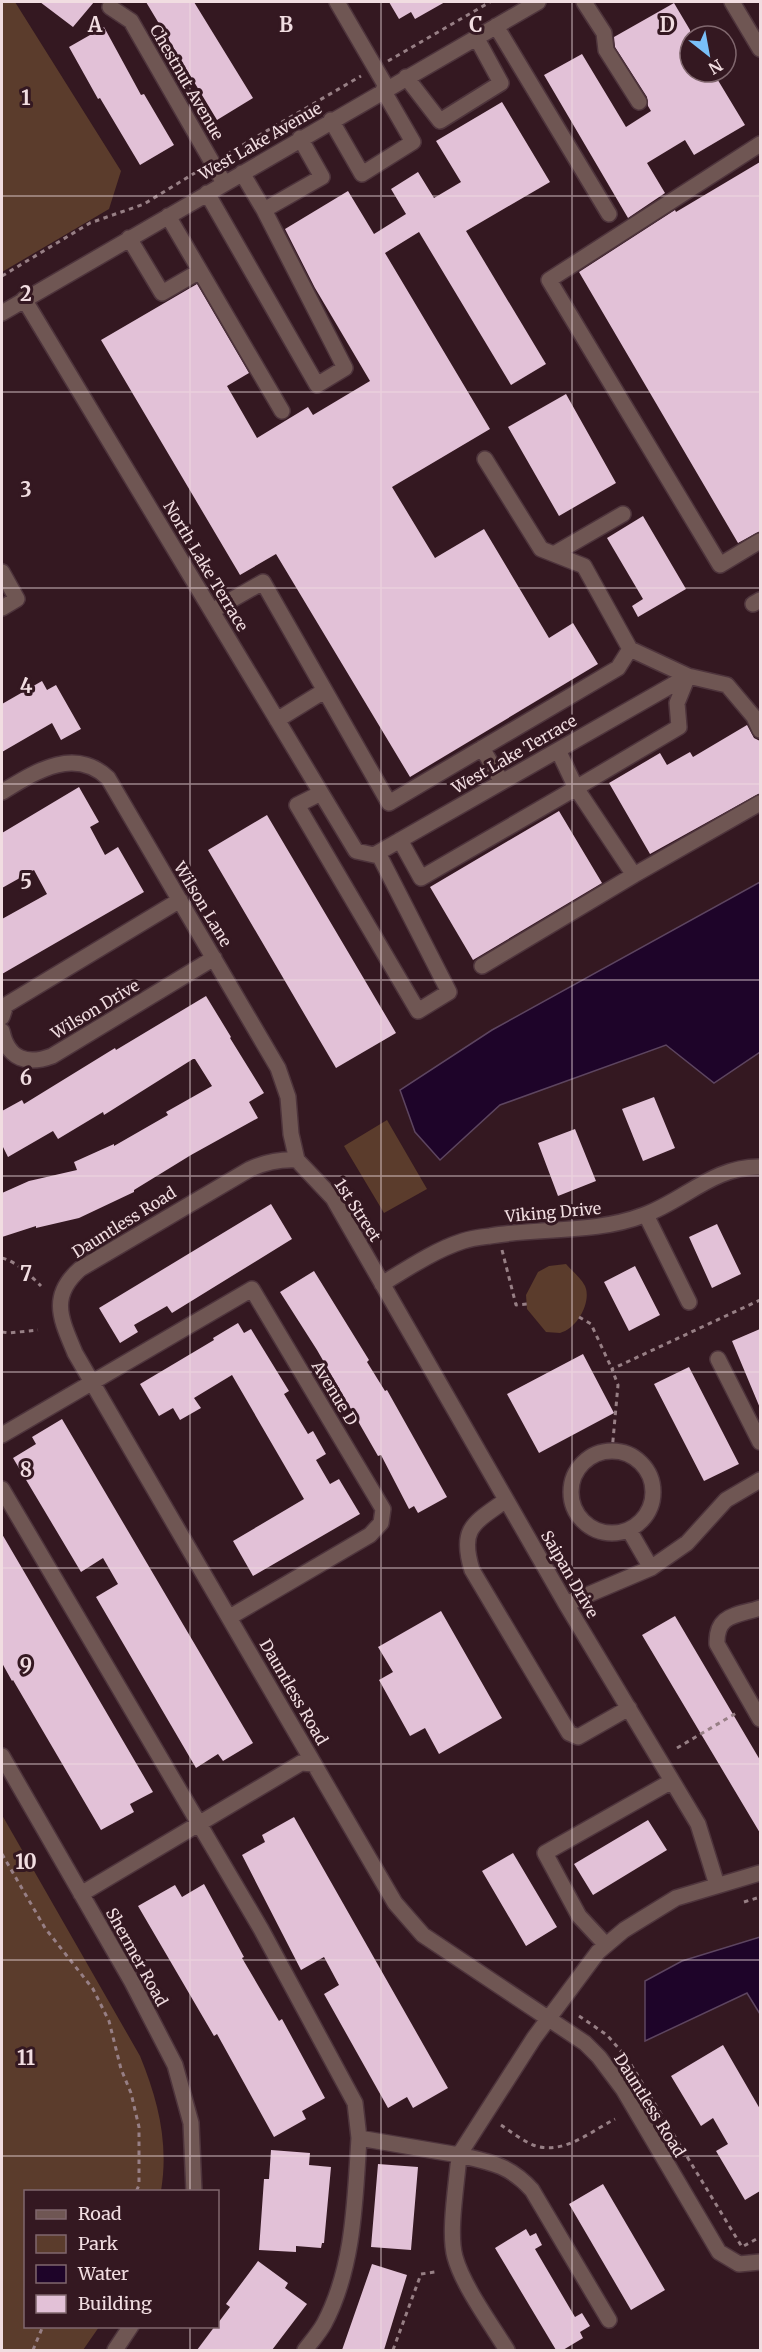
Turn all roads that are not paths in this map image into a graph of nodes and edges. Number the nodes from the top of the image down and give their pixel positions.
1 (337, 2) edge
2 (538, 2) edge
3 (584, 2) edge
4 (732, 2) edge
5 (518, 7) edge
6 (110, 8) dead end
7 (496, 26) junction
8 (476, 37) junction
9 (760, 49) edge
10 (406, 77) junction
11 (385, 89) junction
12 (639, 102) dead end
13 (331, 120) junction
14 (300, 138) junction
15 (760, 144) edge
16 (242, 172) junction
17 (224, 183) junction
18 (207, 193) junction
19 (264, 210) junction
20 (609, 214) dead end
21 (168, 216) junction
22 (129, 238) junction
23 (200, 271) junction
24 (24, 299) junction
25 (2, 312) edge
26 (282, 411) dead end
27 (485, 459) dead end
28 (623, 514) dead end
29 (760, 541) edge
30 (554, 554) junction
31 (2, 572) edge
32 (2, 608) edge
33 (212, 611) junction
34 (630, 650) junction
35 (688, 676) junction
36 (324, 691) junction
37 (278, 720) junction
38 (760, 730) edge
39 (482, 748) junction
40 (558, 750) junction
41 (502, 782) junction
42 (576, 788) junction
43 (2, 792) edge
44 (321, 793) junction
45 (760, 803) edge
46 (400, 840) junction
47 (378, 853) junction
48 (634, 875) junction
49 (180, 900) junction
50 (214, 958) junction
51 (482, 966) dead end
52 (2, 1017) edge
53 (2, 1031) edge
54 (297, 1160) junction
55 (760, 1167) edge
56 (646, 1215) junction
57 (382, 1284) junction
58 (689, 1302) dead end
59 (718, 1359) dead end
60 (92, 1382) junction
61 (2, 1435) edge
62 (760, 1442) edge
63 (760, 1480) edge
64 (2, 1489) edge
65 (506, 1500) junction
66 (629, 1530) junction
67 (651, 1568) junction
68 (566, 1604) junction
69 (760, 1608) edge
70 (230, 1617) junction
71 (629, 1708) junction
72 (760, 1719) edge
73 (2, 1756) edge
74 (314, 1764) junction
75 (672, 1781) junction
76 (200, 1823) junction
77 (760, 1873) edge
78 (717, 1886) junction
79 (81, 1894) junction
80 (606, 1945) junction
81 (547, 2019) junction
82 (359, 2138) junction
83 (459, 2156) junction
84 (194, 2190) edge
85 (760, 2262) edge
86 (609, 2320) dead end
87 (130, 2328) edge
88 (115, 2350) edge
89 (305, 2350) edge
90 (507, 2350) edge

1 - 11 street
2 - 5 street, West Lake Avenue
3 - 12 street
4 - 9 street
5 - 7 street, West Lake Avenue
6 - 17 street, Chestnut Avenue
7 - 8 street, West Lake Avenue
7 - 20 street
8 - 10 street, West Lake Avenue
8 - 10 street
10 - 11 street, West Lake Avenue
11 - 13 street, West Lake Avenue
11 - 13 street
13 - 14 street, West Lake Avenue
14 - 16 street, West Lake Avenue
14 - 19 street
15 - 29 street
16 - 17 street, West Lake Avenue
16 - 19 street
17 - 18 street, West Lake Avenue
18 - 19 street
18 - 21 street, West Lake Avenue
21 - 22 street, West Lake Avenue
21 - 23 street
22 - 23 street
22 - 24 street, West Lake Avenue
23 - 26 street
24 - 25 street, West Lake Avenue
24 - 33 street, North Lake Terrace
27 - 30 street
28 - 30 street
30 - 34 street
31 - 32 street
33 - 36 street
33 - 37 street, North Lake Terrace
34 - 35 street
34 - 39 street
35 - 38 street
35 - 40 street, West Lake Terrace
35 - 42 street
36 - 37 street
36 - 39 street
37 - 44 street, North Lake Terrace
39 - 41 street
40 - 41 street, West Lake Terrace
40 - 42 street
41 - 46 street, West Lake Terrace
42 - 46 street
42 - 48 street
43 - 49 street, Wilson Lane
44 - 47 street, North Lake Terrace
44 - 47 street
45 - 48 street
46 - 47 street, West Lake Terrace
48 - 51 street
49 - 50 street, Wilson Lane
49 - 52 street
50 - 53 street, Wilson Drive
50 - 54 street, Wilson Lane
54 - 57 street, 1st Street
54 - 60 street, Dauntless Road
55 - 56 street, Viking Drive
56 - 57 street, Viking Drive
56 - 58 street
57 - 65 street, Saipan Drive
59 - 62 street
60 - 61 street
60 - 70 street, Dauntless Road
60 - 70 street, Avenue D
63 - 67 street
64 - 76 street
65 - 68 street, Saipan Drive
65 - 71 street
66 - 66 street
66 - 67 street
67 - 68 street
68 - 71 street, Saipan Drive
69 - 72 street
70 - 74 street, Dauntless Road
71 - 75 street, Saipan Drive
73 - 79 street, Shermer Road
74 - 76 street
74 - 81 street, Dauntless Road
75 - 78 street, Saipan Drive
75 - 80 street
76 - 79 street
76 - 82 street
77 - 78 street
78 - 80 street
79 - 84 street, Shermer Road
80 - 81 street
81 - 83 street
81 - 85 street, Dauntless Road
82 - 83 street
82 - 89 street
83 - 86 street
83 - 90 street
87 - 88 street

